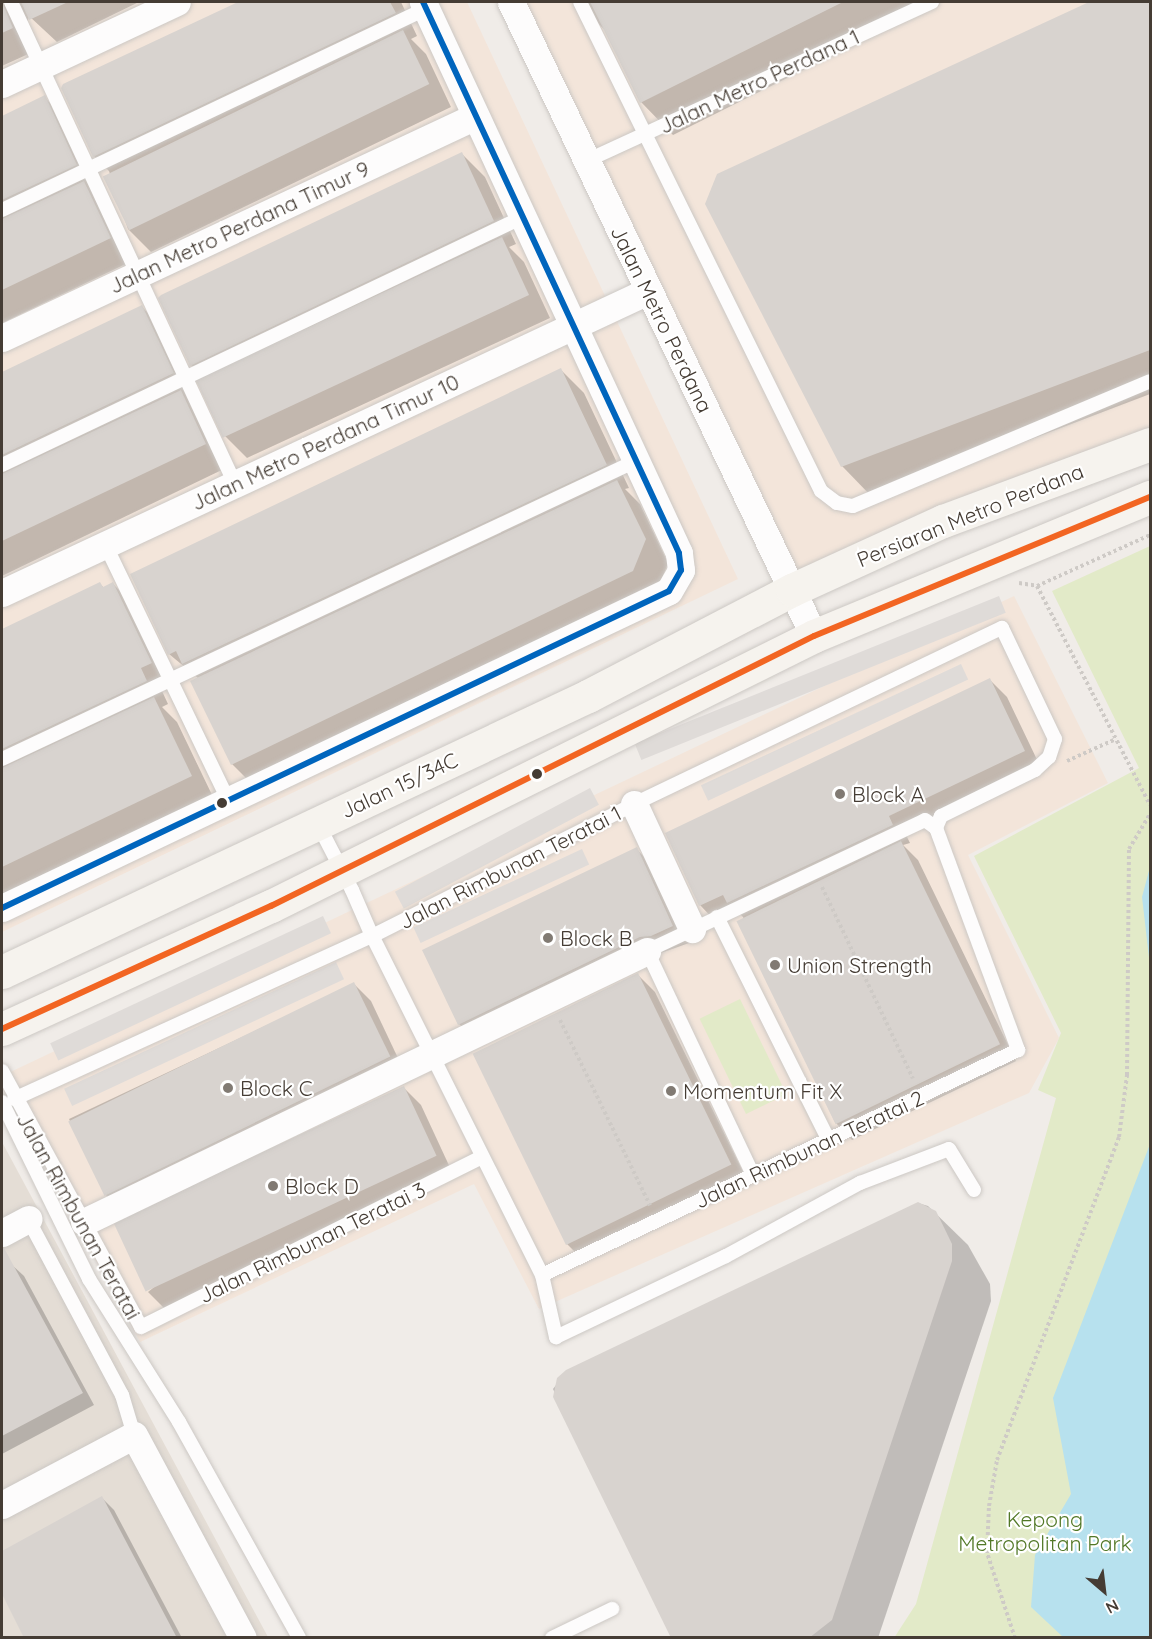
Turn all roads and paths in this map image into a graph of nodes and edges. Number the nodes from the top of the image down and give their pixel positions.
1 (11, 2) edge
2 (177, 2) edge
3 (511, 2) edge
4 (580, 2) edge
5 (932, 2) edge
6 (424, 5) edge
7 (41, 66) junction
8 (2, 84) edge
9 (476, 116) junction
10 (643, 134) junction
11 (586, 161) junction
12 (88, 169) junction
13 (2, 210) edge
14 (523, 217) junction
15 (138, 274) junction
16 (648, 291) junction
17 (573, 326) junction
18 (2, 338) edge
19 (186, 377) junction
20 (1150, 381) edge
21 (1150, 444) edge
22 (636, 461) junction
23 (2, 465) edge
24 (235, 484) junction
25 (1150, 497) edge
26 (105, 544) junction
27 (1037, 586) dead end
28 (792, 590) junction
29 (2, 593) edge
30 (814, 636) junction
31 (170, 680) junction
32 (1116, 739) junction
33 (1049, 757) junction
34 (2, 759) edge
35 (229, 802) junction
36 (634, 804) junction
37 (1150, 806) edge
38 (1150, 814) edge
39 (318, 824) junction
40 (936, 828) junction
41 (814, 871) junction
42 (340, 872) junction
43 (2, 908) edge
44 (717, 917) junction
45 (692, 929) junction
46 (372, 936) junction
47 (647, 951) junction
48 (2, 972) edge
49 (549, 998) junction
50 (2, 1029) edge
51 (432, 1055) junction
52 (2, 1071) edge
53 (921, 1095) junction
54 (8, 1100) edge
55 (828, 1139) junction
56 (482, 1158) junction
57 (753, 1175) junction
58 (974, 1190) dead end
59 (27, 1219) joint
60 (657, 1221) junction
61 (84, 1222) junction
62 (2, 1233) edge
63 (542, 1275) junction
64 (141, 1327) joint
65 (134, 1435) junction
66 (2, 1505) edge
67 (612, 1609) dead end
68 (243, 1638) edge
69 (299, 1638) edge
70 (552, 1638) edge
71 (1015, 1638) edge

1 - 7 lane
2 - 7 street
3 - 11 street, Jalan Metro Perdana
4 - 10 lane
5 - 10 lane, Jalan Metro Perdana 1
6 - 9 street
6 - 12 lane
7 - 8 street
7 - 12 lane
9 - 14 street
9 - 15 street, Jalan Metro Perdana Timur 9
10 - 11 lane, Jalan Metro Perdana 1
10 - 20 lane
11 - 16 street, Jalan Metro Perdana
12 - 13 lane
12 - 15 lane
14 - 17 street
14 - 19 lane
15 - 18 street, Jalan Metro Perdana Timur 9
15 - 19 lane
16 - 17 street, Jalan Metro Perdana Timur 10
16 - 28 street, Jalan Metro Perdana
17 - 22 street
17 - 24 street, Jalan Metro Perdana Timur 10
19 - 23 lane
19 - 24 lane
21 - 28 street, Persiaran Metro Perdana
22 - 31 lane
22 - 35 street
24 - 26 street, Jalan Metro Perdana Timur 10
25 - 30 street
26 - 29 street, Jalan Metro Perdana Timur 10
26 - 31 lane
27 - 32 path
28 - 30 street, Jalan Metro Perdana
28 - 39 street, Jalan 15/34C
30 - 42 street
31 - 34 lane
31 - 35 lane
32 - 33 path
32 - 37 path
33 - 36 lane, Jalan Rimbunan Teratai 1
33 - 40 lane
35 - 43 street
36 - 45 street
36 - 46 lane, Jalan Rimbunan Teratai 1
38 - 71 path
39 - 42 lane
39 - 48 street, Jalan 15/34C
40 - 41 lane
40 - 53 lane, Jalan Rimbunan Teratai 2
41 - 44 lane
41 - 53 path
42 - 46 lane
42 - 50 street
44 - 45 lane
44 - 55 lane
45 - 47 lane
46 - 51 lane
46 - 54 lane, Jalan Rimbunan Teratai 1
47 - 49 street
47 - 57 lane
49 - 51 street
49 - 60 path
51 - 56 lane
51 - 61 street
52 - 54 lane, Jalan Rimbunan Teratai
53 - 55 lane, Jalan Rimbunan Teratai 2
54 - 61 lane, Jalan Rimbunan Teratai
54 - 69 lane
55 - 57 lane, Jalan Rimbunan Teratai 2
56 - 63 lane
56 - 64 lane, Jalan Rimbunan Teratai 3
57 - 60 lane, Jalan Rimbunan Teratai 2
58 - 63 lane
59 - 62 street
59 - 65 lane
60 - 63 lane, Jalan Rimbunan Teratai 2
61 - 64 lane, Jalan Rimbunan Teratai
65 - 66 street
65 - 68 street
67 - 70 lane

